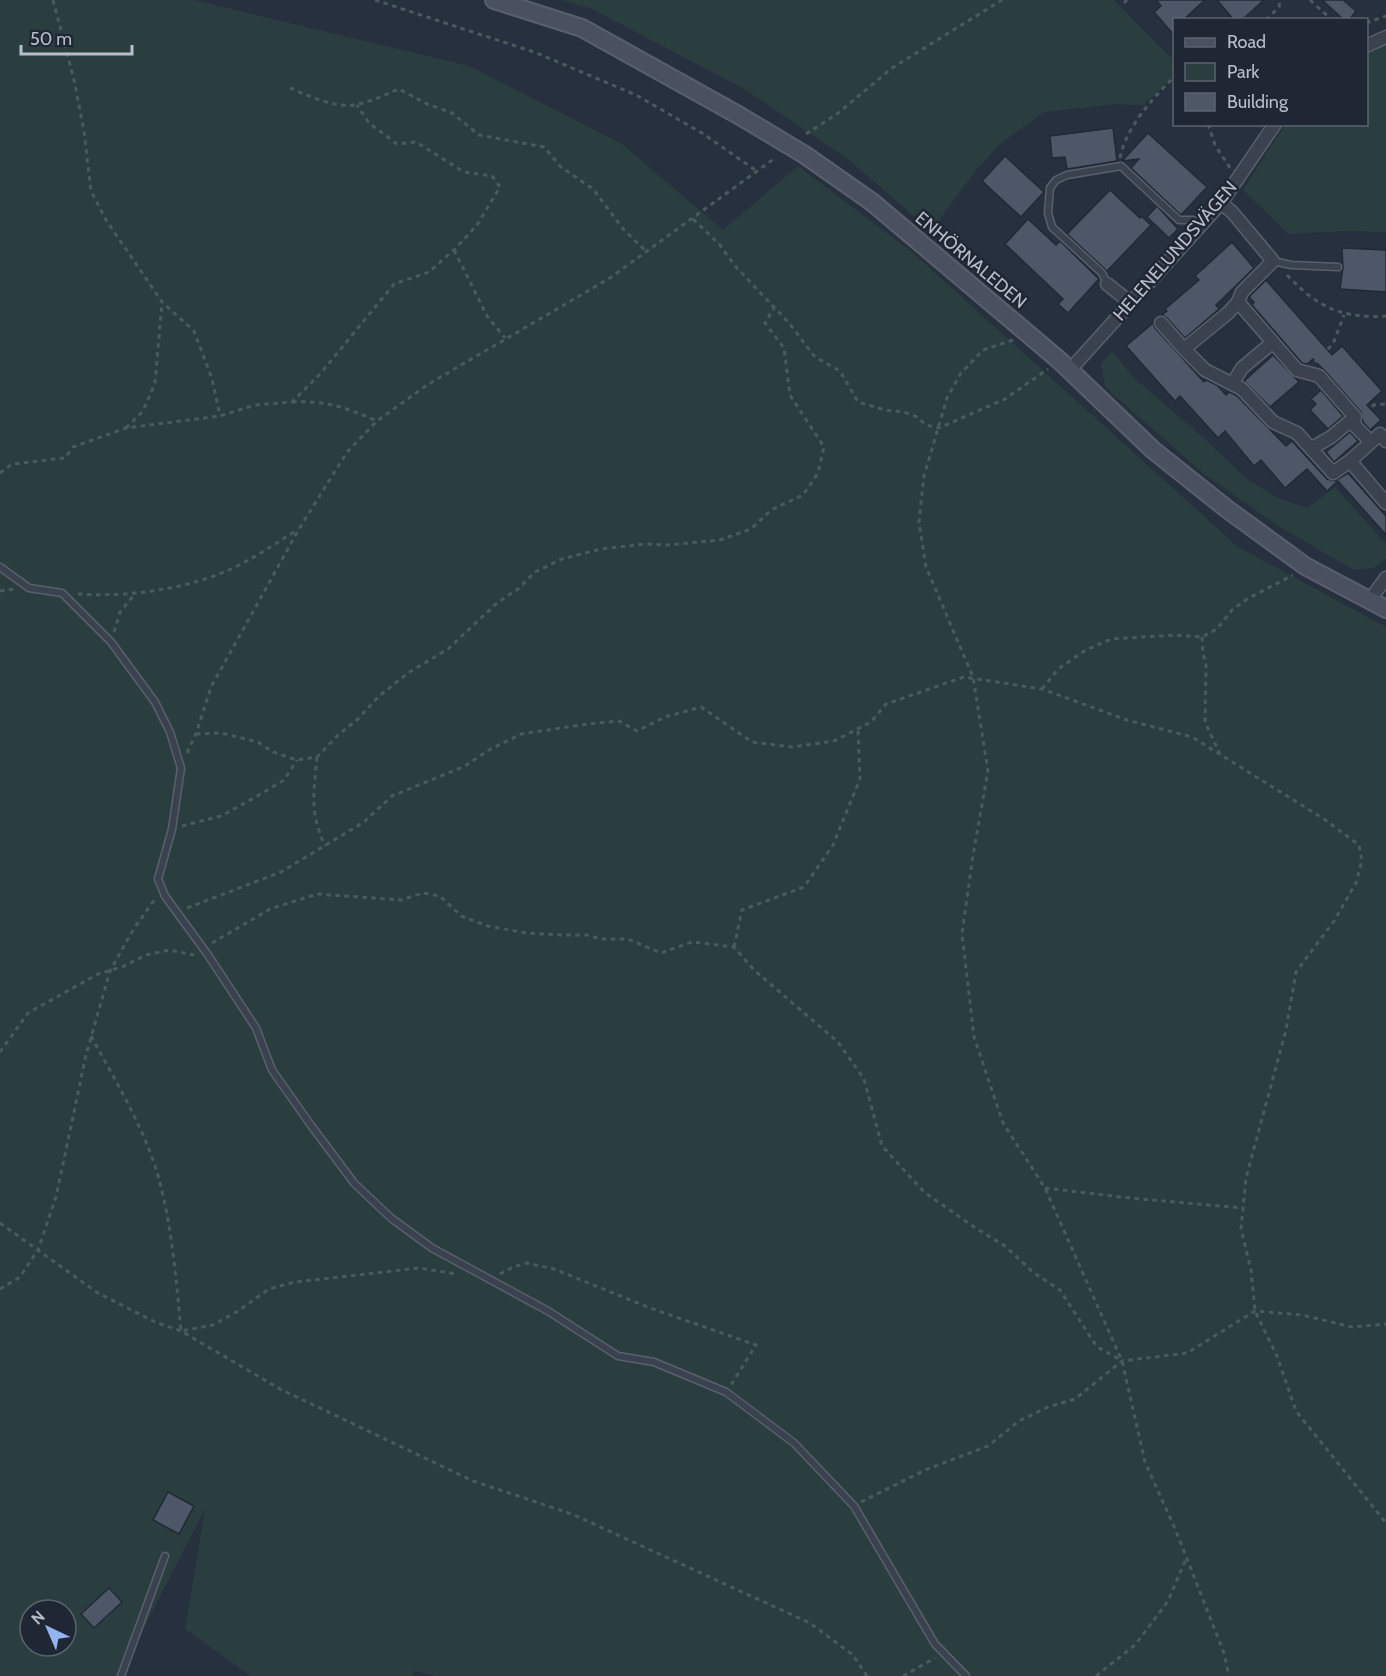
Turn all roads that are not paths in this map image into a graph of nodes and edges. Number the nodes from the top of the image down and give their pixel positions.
1 (494, 0) edge
2 (1386, 37) edge
3 (1368, 45) edge
4 (1274, 126) edge
5 (1221, 203) junction
6 (1202, 225) junction
7 (1273, 261) junction
8 (1338, 267) dead end
9 (1107, 284) joint
10 (1238, 302) junction
11 (1131, 303) junction
12 (1161, 323) dead end
13 (1273, 342) junction
14 (1184, 349) junction
15 (1064, 366) junction
16 (1233, 383) junction
17 (1355, 417) junction
18 (1386, 441) edge
19 (1371, 442) junction
20 (1312, 448) junction
21 (1350, 461) junction
22 (1386, 503) edge
23 (0, 567) edge
24 (1386, 578) edge
25 (1369, 601) junction
26 (1386, 609) edge
27 (165, 1556) dead end
28 (121, 1676) edge
29 (966, 1676) edge

1 - 15 street, ENHÖRNALEDEN
2 - 3 street
4 - 5 street, HELENELUNDSVÄGEN
5 - 6 street, HELENELUNDSVÄGEN
5 - 7 street
6 - 9 lane
6 - 11 street, HELENELUNDSVÄGEN
7 - 8 lane
7 - 10 street
9 - 11 street
10 - 13 street
10 - 14 street
11 - 15 street, HELENELUNDSVÄGEN
12 - 14 street
13 - 16 street
13 - 17 street
14 - 16 street
15 - 25 street, ENHÖRNALEDEN
16 - 20 street
17 - 19 street
17 - 20 street
18 - 19 street
19 - 21 street
20 - 21 street
21 - 22 street
23 - 29 lane
24 - 25 street
25 - 26 street, ENHÖRNALEDEN
27 - 28 lane

